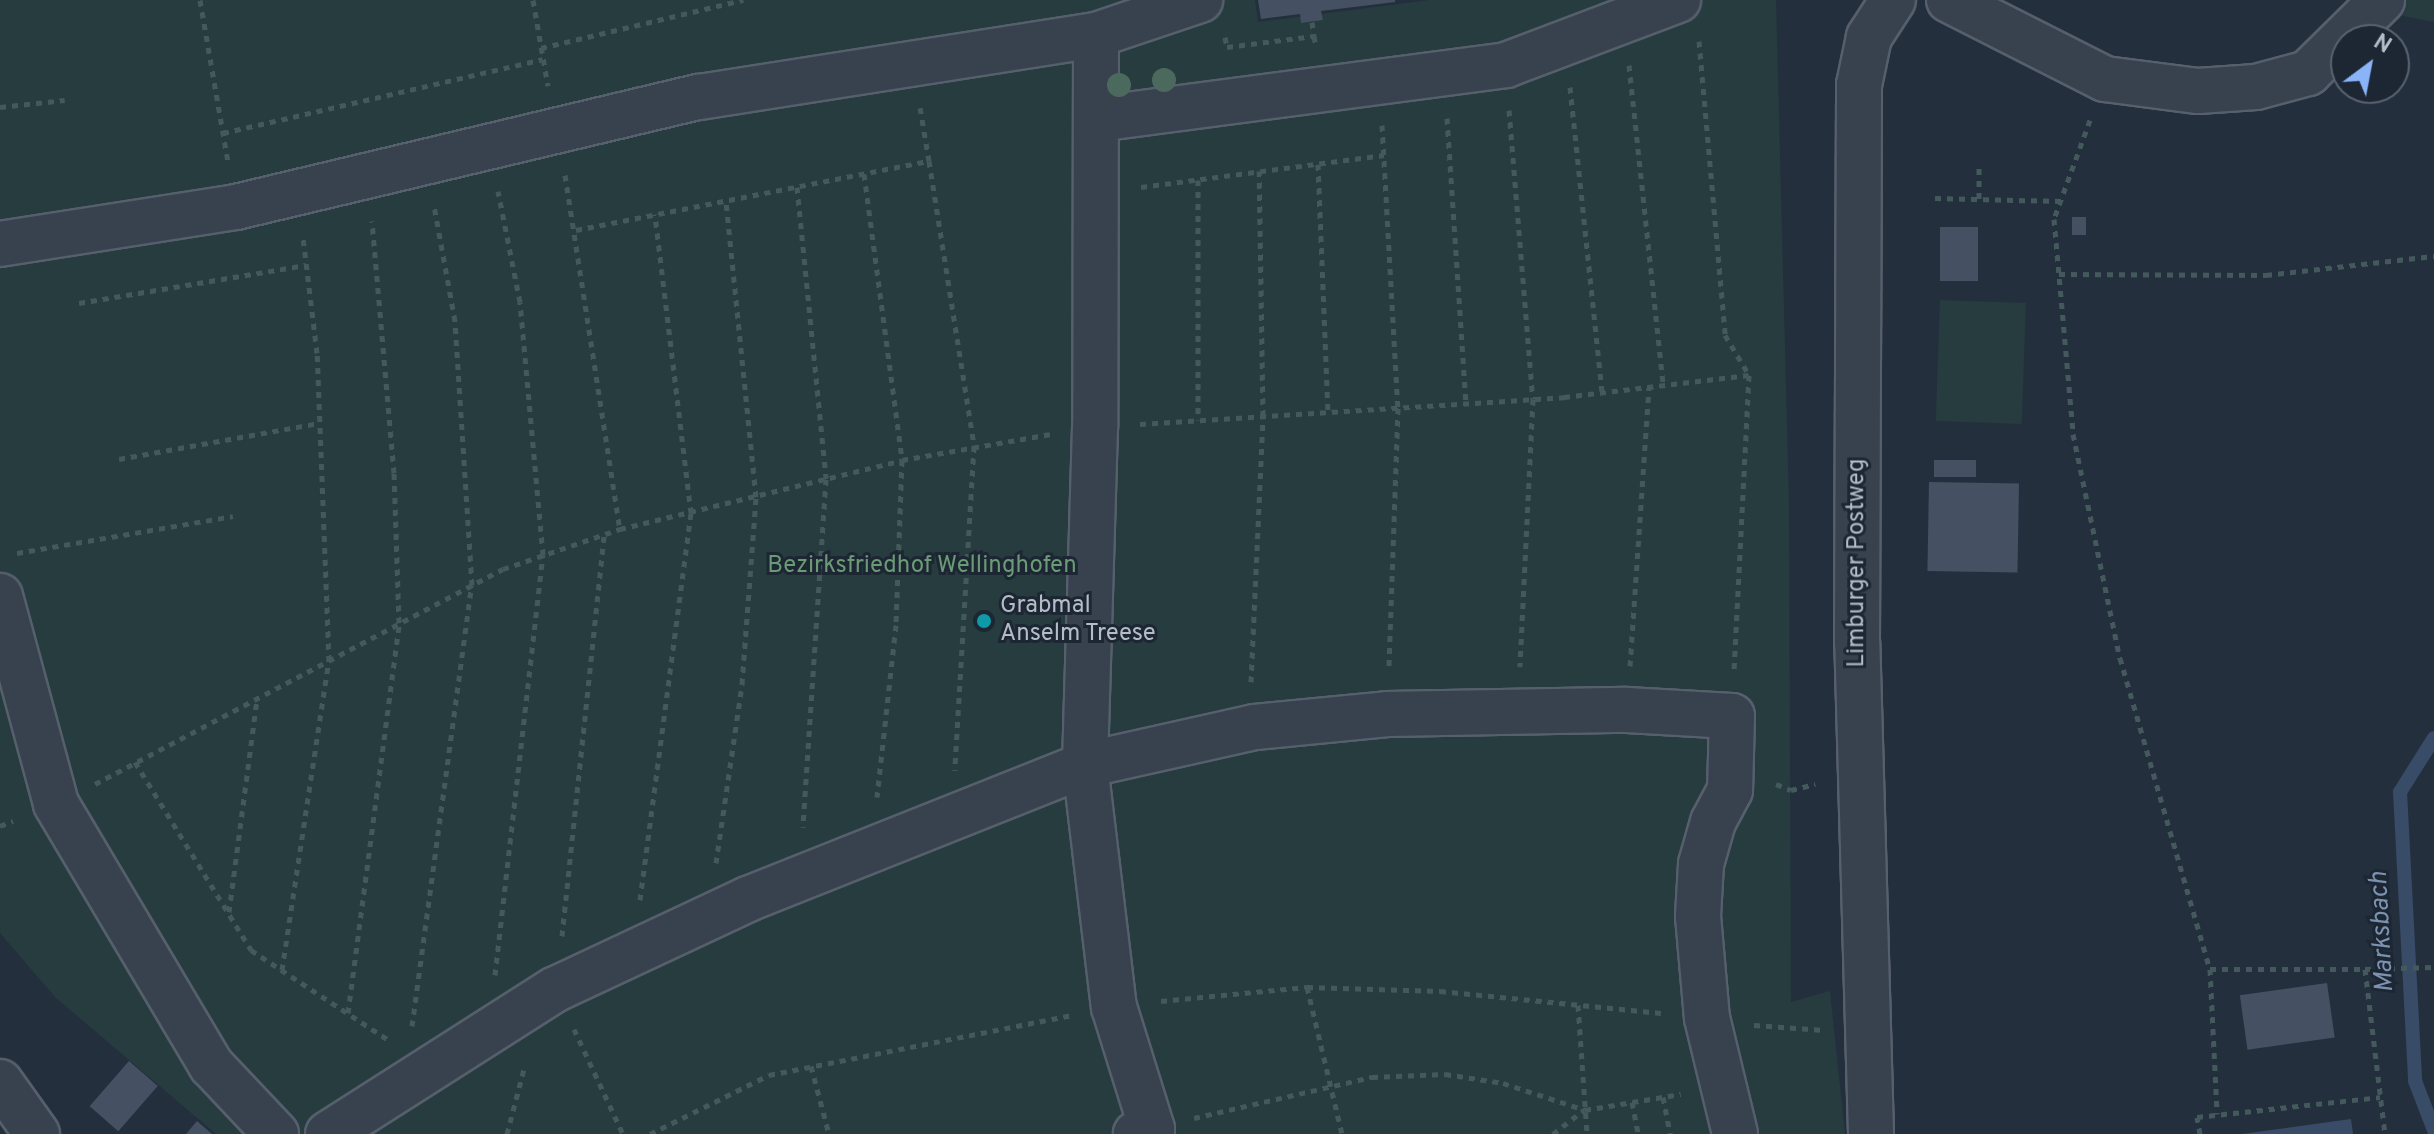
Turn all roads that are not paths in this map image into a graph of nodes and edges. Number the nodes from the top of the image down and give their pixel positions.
1 (1893, 0) edge
2 (1949, 0) edge
3 (2382, 0) edge
4 (1688, 15) edge
5 (1212, 16) edge
6 (1096, 35) junction
7 (1097, 119) junction
8 (0, 244) edge
9 (0, 596) edge
10 (1085, 765) junction
11 (0, 1082) edge
12 (1144, 1132) edge
13 (37, 1134) edge
14 (276, 1134) edge
15 (328, 1134) edge
16 (1735, 1134) edge
17 (1871, 1134) edge

1 - 17 street, Limburger Postweg
2 - 3 street
4 - 7 street
5 - 6 street
6 - 7 street
6 - 8 street
7 - 10 street
9 - 14 street
10 - 12 street
10 - 15 street
10 - 16 street
11 - 13 street

